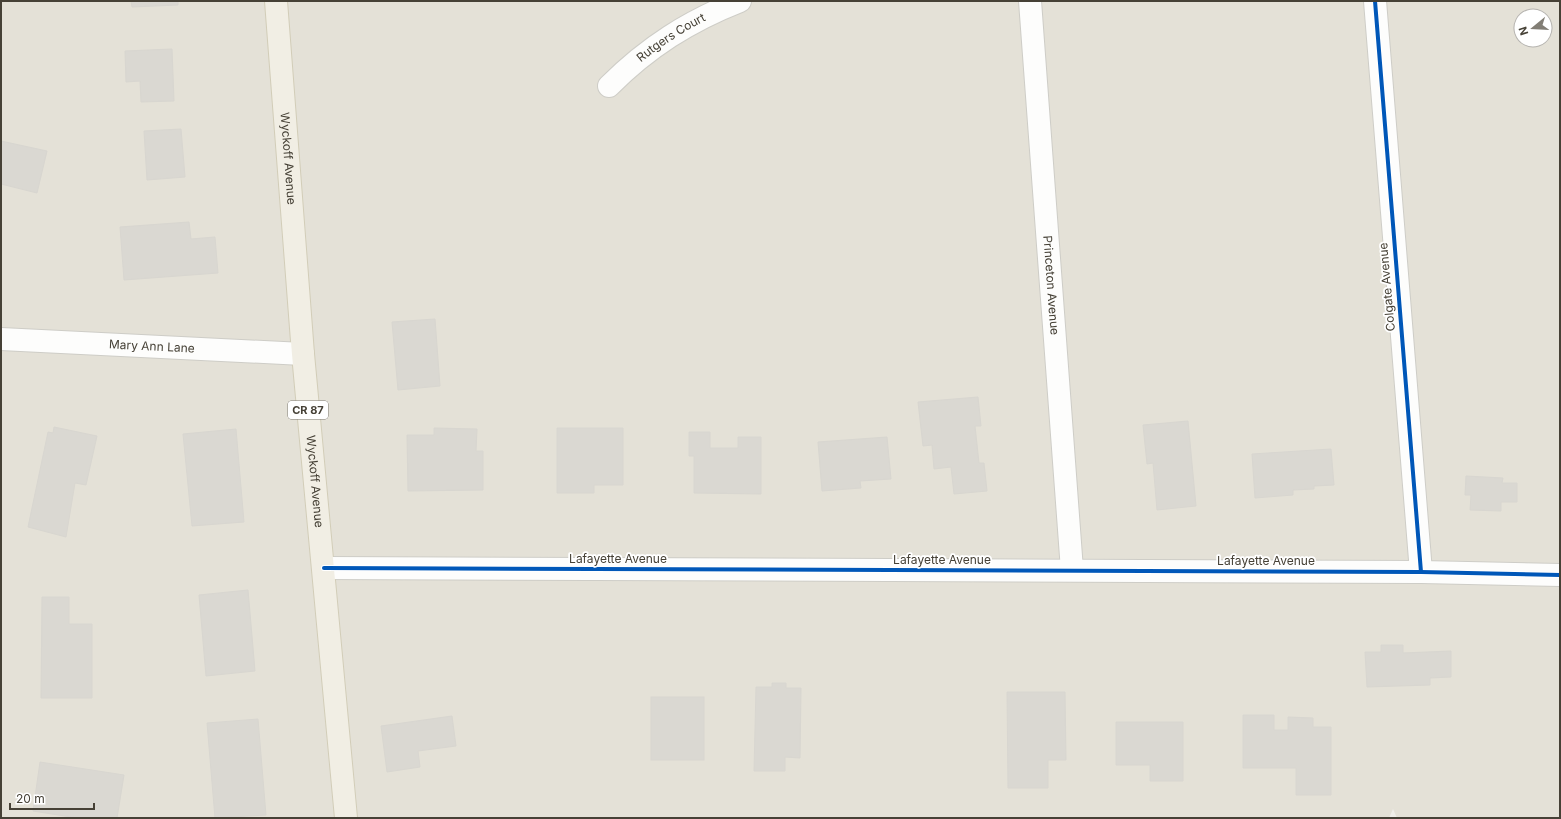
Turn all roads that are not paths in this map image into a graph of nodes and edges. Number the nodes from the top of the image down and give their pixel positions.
1 (276, 1) edge
2 (740, 1) edge
3 (1030, 1) edge
4 (1374, 1) edge
5 (609, 86) dead end
6 (1, 340) edge
7 (303, 354) junction
8 (324, 568) junction
9 (1072, 570) junction
10 (1421, 572) junction
11 (1560, 575) edge
12 (346, 818) edge

1 - 7 main road, Wyckoff Avenue / CR 87
2 - 5 street, Rutgers Court
3 - 9 street, Princeton Avenue
4 - 10 street, Colgate Avenue
6 - 7 street, Mary Ann Lane
7 - 8 main road, Wyckoff Avenue / CR 87
8 - 9 street, Lafayette Avenue
8 - 12 main road, Wyckoff Avenue / CR 87
9 - 10 street, Lafayette Avenue
10 - 11 street, Lafayette Avenue

